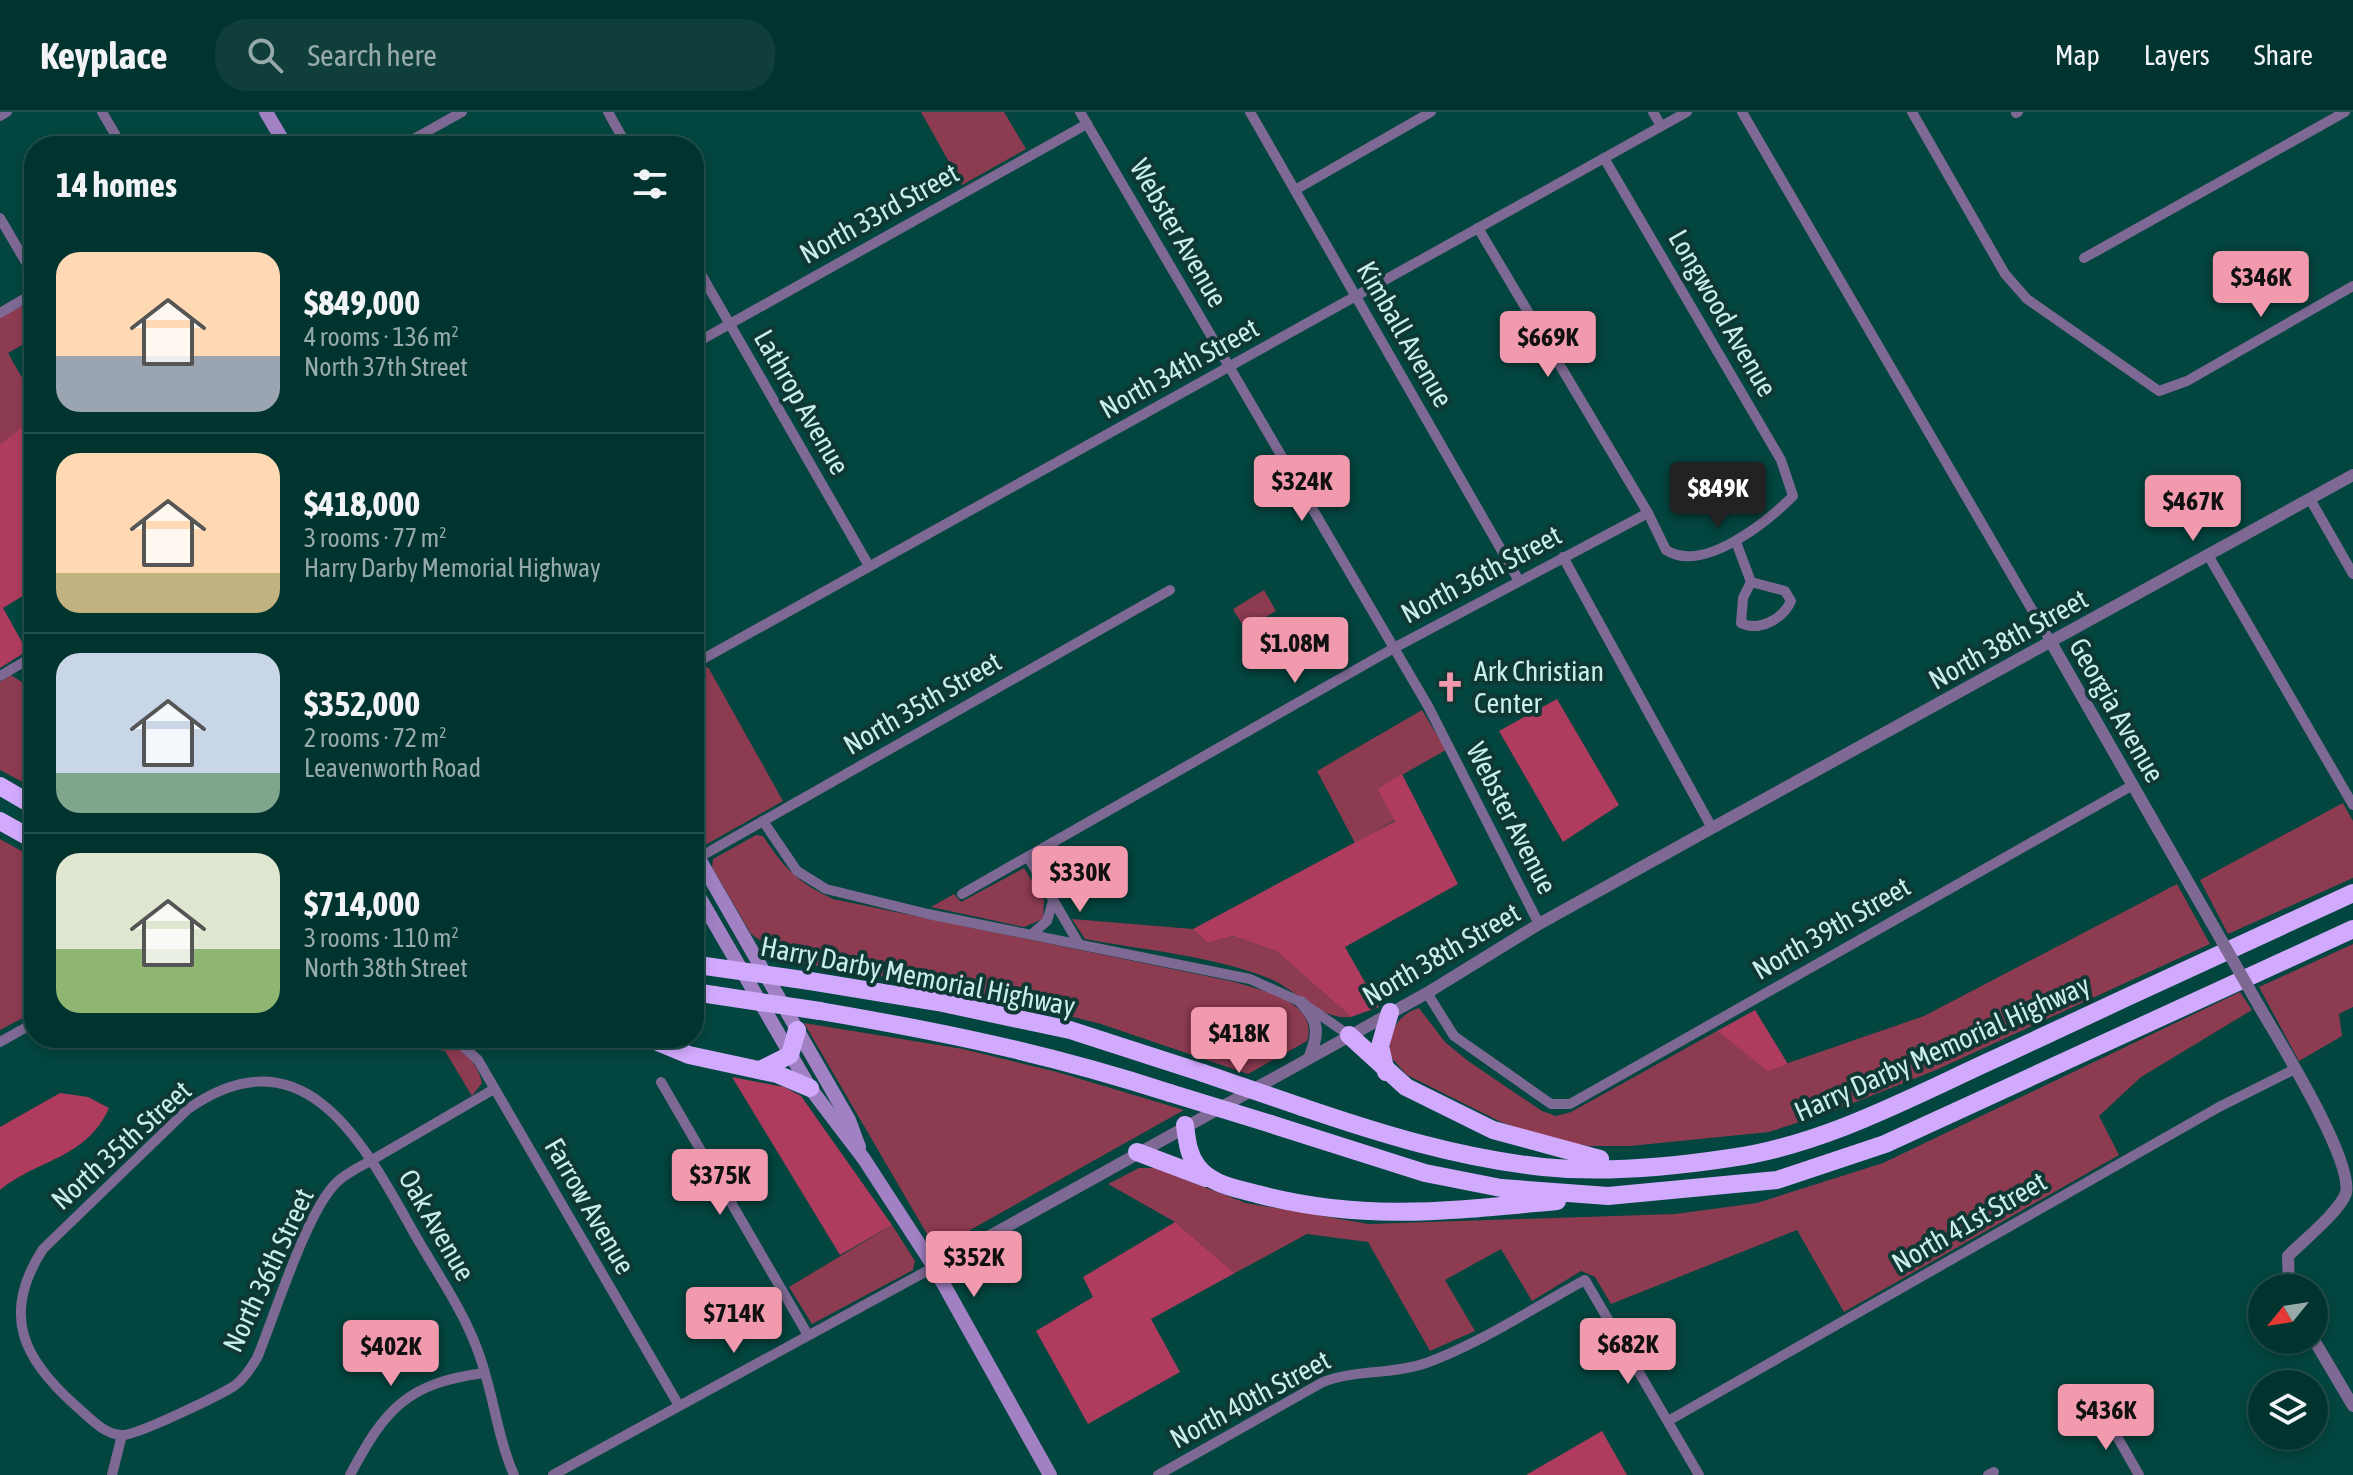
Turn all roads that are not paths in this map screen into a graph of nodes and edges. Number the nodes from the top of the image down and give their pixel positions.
1 (7, 112) edge
2 (102, 112) edge
3 (266, 112) edge
4 (462, 112) edge
5 (608, 112) edge
6 (1080, 112) edge
7 (1431, 112) edge
8 (1653, 112) edge
9 (1687, 112) edge
10 (1742, 112) edge
11 (1912, 112) edge
12 (2345, 112) edge
13 (1256, 115) edge
14 (0, 116) edge
15 (1087, 124) junction
16 (1661, 126) junction
17 (116, 136) edge
18 (280, 136) edge
19 (419, 136) edge
20 (621, 136) edge
21 (1604, 158) junction
22 (1295, 190) junction
23 (0, 218) edge
24 (1478, 228) junction
25 (2084, 258) dead end
26 (24, 259) edge
27 (704, 279) edge
28 (2353, 286) edge
29 (1356, 297) junction
30 (24, 299) edge
31 (0, 313) edge
32 (730, 324) junction
33 (704, 338) edge
34 (1231, 368) junction
35 (2353, 475) edge
36 (2310, 499) junction
37 (1648, 513) junction
38 (1736, 542) junction
39 (2208, 555) junction
40 (1563, 557) junction
41 (869, 566) junction
42 (2353, 574) edge
43 (1518, 579) junction
44 (1751, 582) junction
45 (1170, 590) dead end
46 (2052, 644) junction
47 (1394, 648) junction
48 (704, 658) edge
49 (24, 662) edge
50 (0, 676) edge
51 (2133, 785) junction
52 (0, 786) edge
53 (24, 800) edge
54 (2353, 805) edge
55 (0, 821) edge
56 (763, 821) junction
57 (1712, 828) junction
58 (24, 834) edge
59 (704, 851) edge
60 (1028, 857) junction
61 (704, 871) edge
62 (2353, 893) edge
63 (962, 894) dead end
64 (1053, 901) junction
65 (704, 905) edge
66 (1539, 924) junction
67 (2353, 929) edge
68 (1032, 934) junction
69 (1079, 944) junction
70 (704, 966) edge
71 (1427, 993) junction
72 (704, 994) edge
73 (1301, 1002) junction
74 (1390, 1012) junction
75 (24, 1029) edge
76 (797, 1030) junction
77 (1349, 1035) junction
78 (0, 1042) edge
79 (465, 1048) edge
80 (672, 1048) edge
81 (790, 1055) junction
82 (1310, 1056) junction
83 (2295, 1069) junction
84 (760, 1070) junction
85 (1386, 1072) junction
86 (661, 1082) dead end
87 (281, 1084) joint
88 (810, 1088) junction
89 (494, 1089) junction
90 (1185, 1125) junction
91 (1137, 1152) junction
92 (864, 1159) junction
93 (372, 1160) junction
94 (1634, 1166) junction
95 (1213, 1181) junction
96 (1608, 1196) junction
97 (934, 1267) junction
98 (2289, 1274) edge
99 (808, 1335) junction
100 (2323, 1354) edge
101 (484, 1373) junction
102 (2352, 1400) edge
103 (678, 1404) junction
104 (2103, 1412) dead end
105 (1668, 1421) junction
106 (122, 1435) junction
107 (112, 1475) edge
108 (350, 1475) edge
109 (514, 1475) edge
110 (553, 1475) edge
111 (1050, 1475) edge
112 (1158, 1475) edge
113 (1699, 1475) edge
114 (2139, 1475) edge

1 - 14 street
2 - 17 street
3 - 18 main road
4 - 19 street
5 - 20 street
6 - 15 street, Webster Avenue
7 - 22 street
8 - 16 street
9 - 16 street, North 34th Street
10 - 46 street, Georgia Avenue
11 - 28 street
12 - 25 street
13 - 22 street, Kimball Avenue
15 - 32 street, North 33rd Street
15 - 34 street, Webster Avenue
16 - 21 street, North 34th Street
21 - 24 street, North 34th Street
21 - 38 street, Longwood Avenue
22 - 29 street, Kimball Avenue
23 - 26 street
24 - 29 street, North 34th Street
24 - 37 street
27 - 32 street, Lathrop Avenue
29 - 34 street, North 34th Street
29 - 43 street, Kimball Avenue
30 - 31 street
32 - 33 street, North 33rd Street
32 - 41 street, Lathrop Avenue
34 - 41 street, North 34th Street
34 - 47 street, Webster Avenue
35 - 36 street, North 38th Street
36 - 39 street, North 38th Street
36 - 42 street
37 - 38 street
37 - 40 street, North 36th Street
38 - 44 street
39 - 46 street, North 38th Street
39 - 54 street
40 - 43 street, North 36th Street
40 - 57 street
41 - 48 street, North 34th Street
43 - 47 street, North 36th Street
44 - 44 street
45 - 56 street, North 35th Street
46 - 51 street, Georgia Avenue
46 - 57 street, North 38th Street
47 - 60 street, North 36th Street
47 - 66 street, Webster Avenue
49 - 50 street
51 - 71 street, North 39th Street
51 - 83 street, Georgia Avenue, bridge
52 - 53 highway
55 - 58 highway
56 - 59 street, North 35th Street
56 - 68 street
57 - 66 street, North 38th Street
60 - 63 street, North 36th Street
60 - 64 street
61 - 76 main road
62 - 94 highway, Harry Darby Memorial Highway
64 - 68 street
64 - 69 street
65 - 81 main road
66 - 71 street, North 38th Street
67 - 96 highway, Harry Darby Memorial Highway
68 - 69 street
69 - 73 street
70 - 94 highway, Harry Darby Memorial Highway, bridge
71 - 74 street, North 38th Street
72 - 96 highway, Harry Darby Memorial Highway, bridge
73 - 77 street
73 - 82 street
74 - 77 street, North 38th Street
74 - 85 highway
75 - 78 street
76 - 81 highway
76 - 92 main road
77 - 82 street, North 38th Street
77 - 85 highway
79 - 89 street, Farrow Avenue
80 - 84 highway
81 - 84 highway
81 - 88 main road
82 - 90 street, North 38th Street
83 - 98 street, Georgia Avenue
83 - 105 street, North 41st Street
84 - 88 highway
85 - 94 highway
86 - 99 street
87 - 93 street, Oak Avenue
87 - 106 street, North 35th Street
88 - 92 main road
89 - 93 street, North 36th Street
89 - 103 street, Farrow Avenue
90 - 91 street, North 38th Street
90 - 95 highway
91 - 95 highway
91 - 97 street, North 38th Street
92 - 97 main road
93 - 101 street, Oak Avenue
93 - 106 street, North 36th Street
95 - 96 highway
97 - 99 street, North 38th Street
97 - 111 main road
99 - 103 street, North 38th Street
100 - 102 street
101 - 108 street
101 - 109 street, Oak Avenue
103 - 110 street, North 38th Street
104 - 114 street
105 - 112 street, North 40th Street
105 - 113 street
106 - 107 street

